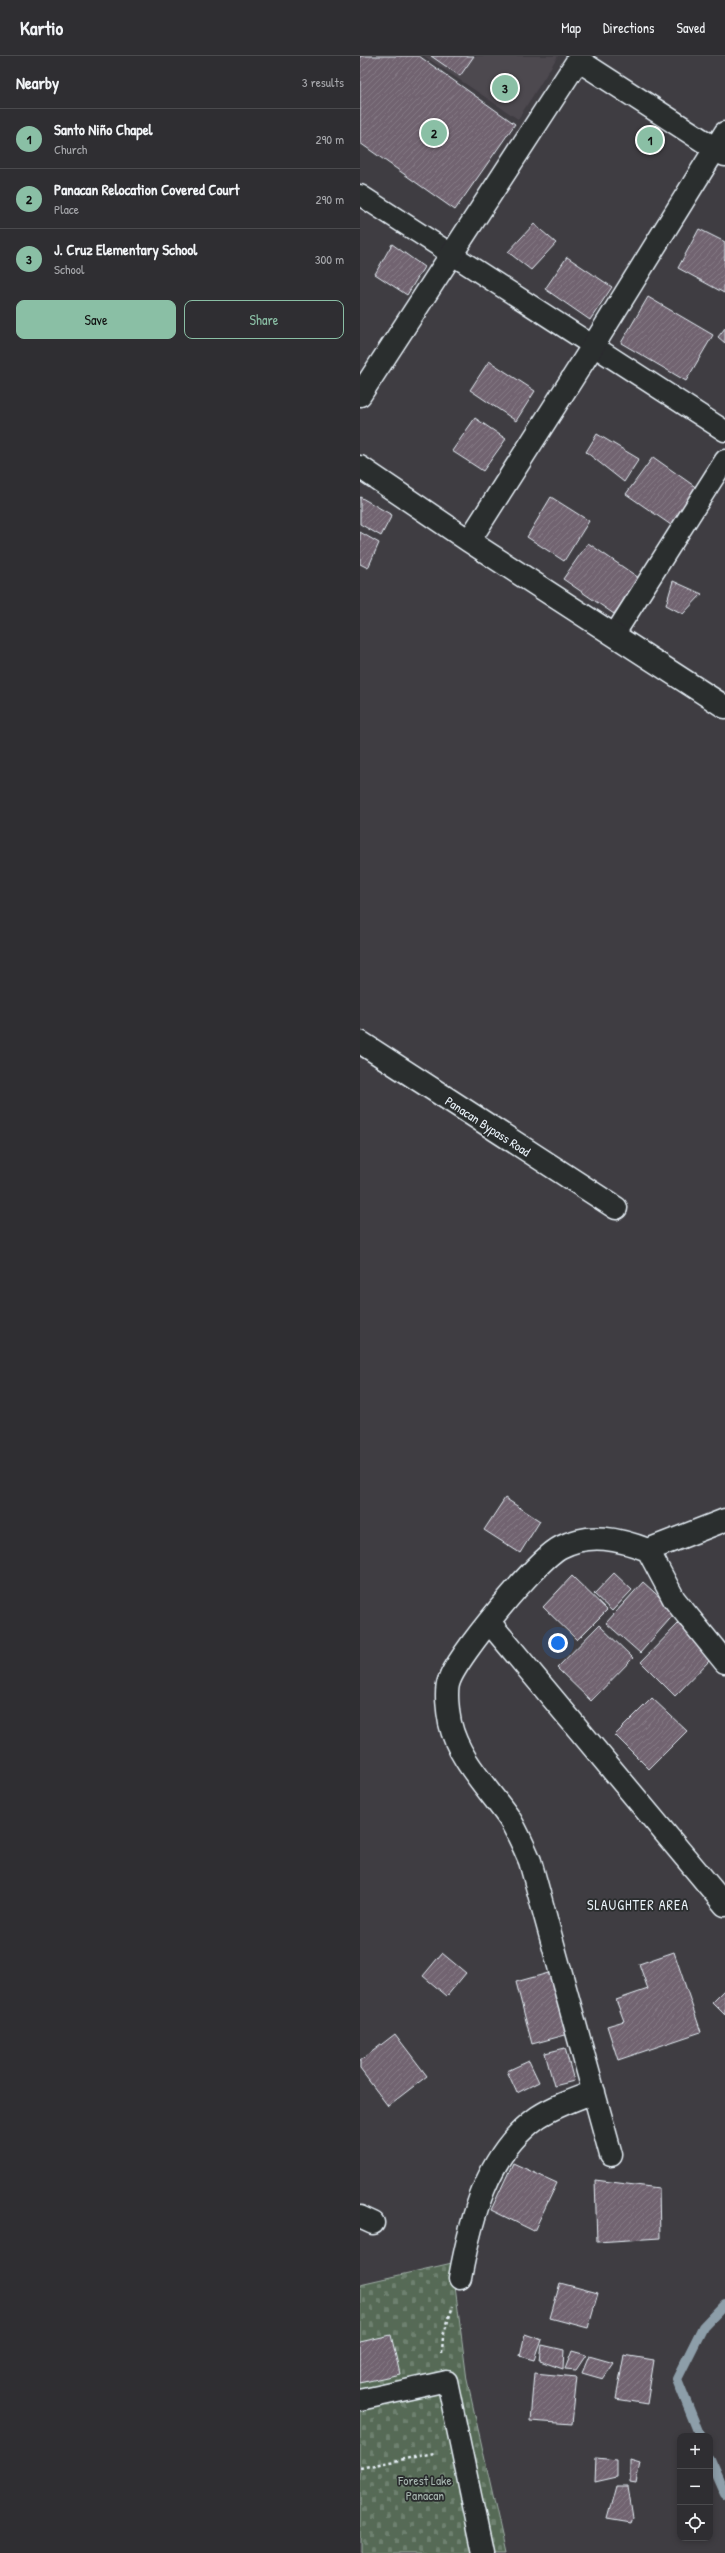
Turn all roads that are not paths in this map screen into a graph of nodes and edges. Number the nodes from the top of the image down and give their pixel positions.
1 (722, 146) edge
2 (360, 195) edge
3 (452, 254) junction
4 (593, 346) junction
5 (360, 395) edge
6 (725, 431) edge
7 (725, 460) edge
8 (360, 467) edge
9 (469, 541) junction
10 (614, 635) junction
11 (725, 707) edge
12 (360, 1042) edge
13 (616, 1208) dead end
14 (725, 1520) edge
15 (648, 1550) junction
16 (489, 1622) junction
17 (725, 1662) edge
18 (725, 1905) edge
19 (594, 2092) junction
20 (611, 2155) dead end
21 (460, 2278) road end
22 (360, 2400) edge
23 (483, 2553) edge

1 - 3 street
1 - 4 street
2 - 3 lane
3 - 4 lane
3 - 5 street
4 - 6 lane
4 - 9 street
7 - 10 lane
8 - 9 street
9 - 10 street
10 - 11 street
12 - 13 street, Panacan Bypass Road
14 - 15 street
15 - 16 street
15 - 17 street
16 - 18 street
16 - 19 street
19 - 20 street
19 - 21 street
22 - 23 lane

